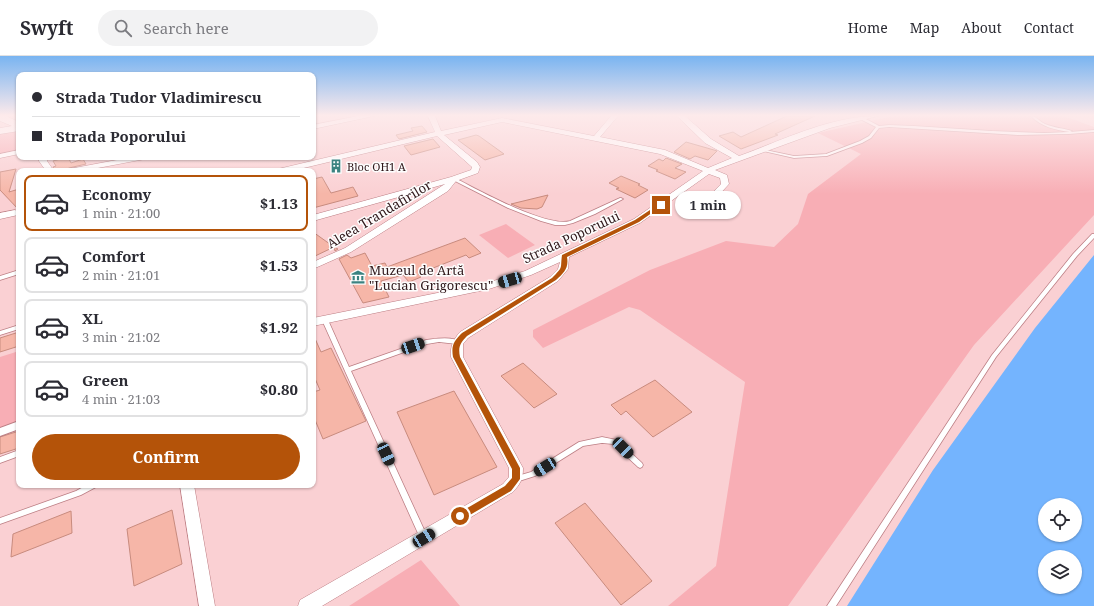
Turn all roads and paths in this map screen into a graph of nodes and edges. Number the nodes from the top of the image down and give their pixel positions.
1 (406, 142) edge
2 (448, 142) edge
3 (609, 142) edge
4 (709, 142) edge
5 (784, 142) edge
6 (862, 142) edge
7 (761, 150) junction
8 (16, 153) edge
9 (0, 156) edge
10 (737, 158) junction
11 (129, 160) edge
12 (85, 168) edge
13 (294, 168) edge
14 (709, 170) junction
15 (454, 179) junction
16 (621, 199) dead end
17 (702, 208) dead end
18 (15, 213) dead end
19 (0, 216) edge
20 (316, 217) edge
21 (1094, 235) edge
22 (564, 256) junction
23 (316, 265) edge
24 (16, 273) edge
25 (0, 278) edge
26 (325, 320) junction
27 (316, 322) edge
28 (16, 329) edge
29 (0, 333) edge
30 (457, 342) junction
31 (347, 370) junction
32 (16, 426) edge
33 (0, 432) edge
34 (16, 454) edge
35 (0, 460) edge
36 (640, 465) dead end
37 (516, 479) junction
38 (88, 488) edge
39 (187, 488) edge
40 (0, 521) edge
41 (424, 538) junction
42 (206, 606) edge
43 (306, 606) edge
44 (830, 606) edge

1 - 13 street
2 - 15 street
3 - 14 street
4 - 10 street
5 - 7 street, Strada Poporului
6 - 7 lane
7 - 10 street, Strada Poporului
8 - 9 street
10 - 14 street, Strada Poporului
11 - 12 street
14 - 17 street
14 - 22 street, Strada Poporului
15 - 16 lane
15 - 20 street
15 - 23 street, Aleea Trandafirilor
18 - 19 street
21 - 44 lane
22 - 26 street, Strada Poporului
22 - 30 street
24 - 25 lane
26 - 27 street, Strada Poporului
26 - 31 lane
28 - 29 lane
30 - 31 lane
30 - 37 street
31 - 41 lane
32 - 33 street
34 - 35 lane
36 - 37 lane
37 - 41 street
38 - 40 lane
39 - 42 street
41 - 43 street

